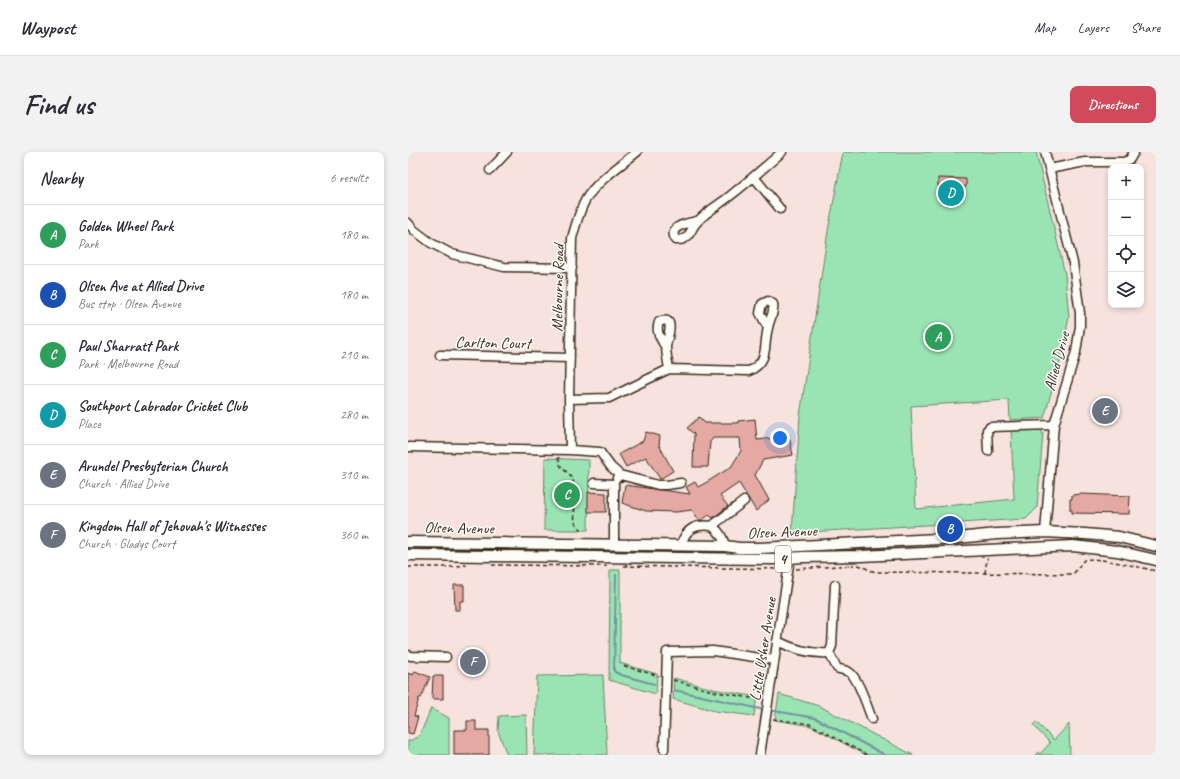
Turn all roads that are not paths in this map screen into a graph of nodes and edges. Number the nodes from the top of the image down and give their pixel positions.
1 (508, 152) edge
2 (637, 152) edge
3 (782, 152) edge
4 (1045, 152) edge
5 (1134, 152) edge
6 (627, 155) edge
7 (1049, 169) junction
8 (490, 170) dead end
9 (754, 177) junction
10 (780, 209) dead end
11 (697, 221) dead end
12 (408, 223) edge
13 (572, 268) junction
14 (768, 328) dead end
15 (666, 348) dead end
16 (440, 355) dead end
17 (570, 358) junction
18 (669, 369) junction
19 (569, 399) junction
20 (1054, 425) junction
21 (408, 447) edge
22 (570, 450) junction
23 (988, 451) dead end
24 (620, 474) junction
25 (594, 483) dead end
26 (681, 483) dead end
27 (614, 484) junction
28 (744, 501) dead end
29 (712, 526) junction
30 (1045, 532) junction
31 (408, 542) edge
32 (614, 544) junction
33 (681, 545) junction
34 (725, 546) junction
35 (1156, 546) edge
36 (790, 547) junction
37 (408, 555) edge
38 (790, 558) junction
39 (1156, 560) edge
40 (835, 585) dead end
41 (777, 641) junction
42 (829, 653) junction
43 (408, 655) edge
44 (446, 657) dead end
45 (774, 660) junction
46 (872, 719) dead end
47 (664, 749) dead end
48 (760, 755) edge

1 - 8 street
2 - 6 street, Melbourne Road
3 - 9 street
4 - 7 street, Allied Drive
5 - 7 street
6 - 13 street, Melbourne Road
7 - 20 street, Allied Drive
9 - 10 street
9 - 11 street
12 - 13 street
13 - 17 street, Melbourne Road
14 - 18 street
15 - 18 street
16 - 17 street, Carlton Court
17 - 19 street, Melbourne Road
18 - 19 street
19 - 22 street, Melbourne Road
20 - 23 street
20 - 30 street, Allied Drive
21 - 22 street
22 - 24 street
24 - 26 street
24 - 27 street
25 - 27 street
27 - 32 street
28 - 29 street
29 - 33 street
29 - 34 street
30 - 35 main road, Olsen Avenue / 4
30 - 36 main road, Olsen Avenue / 4
31 - 32 main road, Olsen Avenue / 4
32 - 33 main road, Olsen Avenue / 4
33 - 34 main road, Olsen Avenue / 4
34 - 36 main road, Olsen Avenue / 4
36 - 38 street, Little Usher Avenue
37 - 38 main road, Olsen Avenue / 4
38 - 39 main road, Olsen Avenue / 4
38 - 41 street, Little Usher Avenue
40 - 42 street
41 - 42 street
41 - 45 street, Little Usher Avenue
42 - 46 street
43 - 44 street
45 - 47 street
45 - 48 street, Little Usher Avenue

